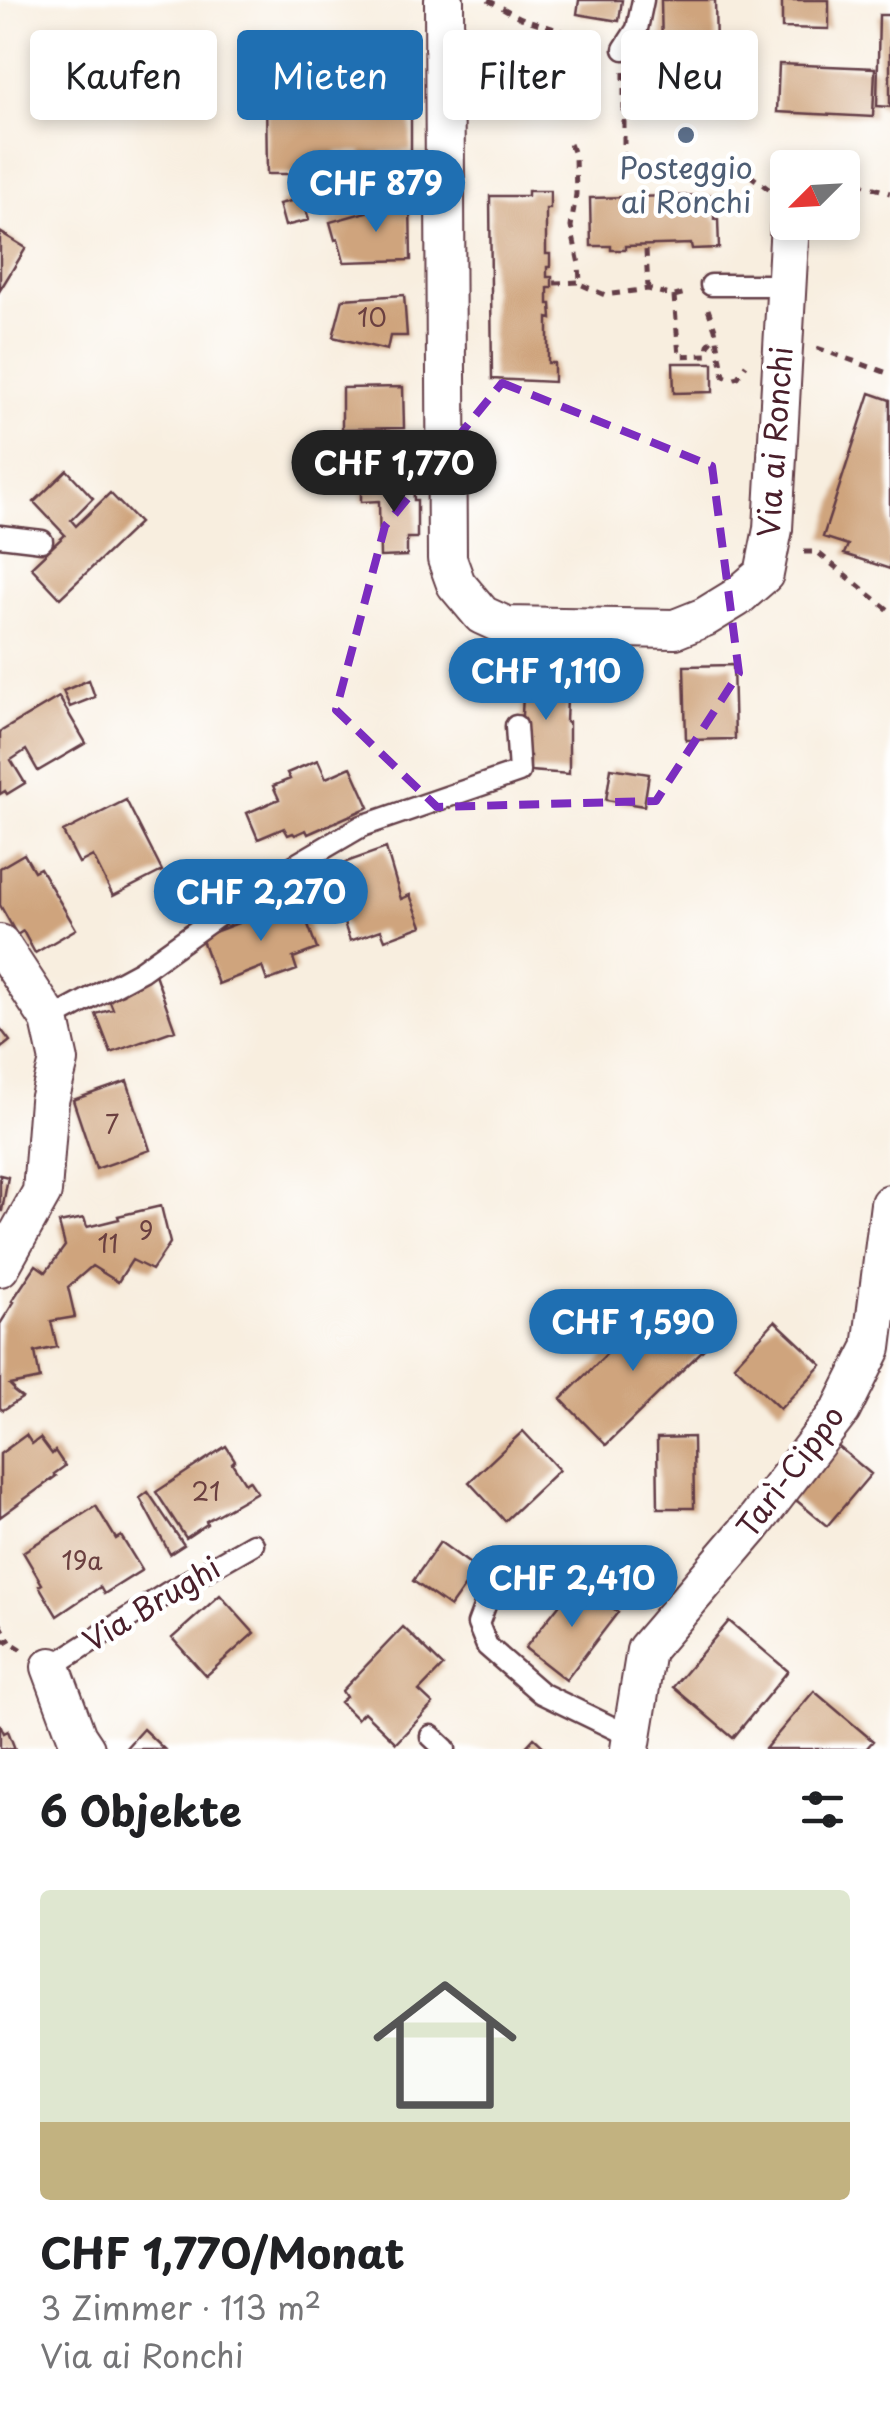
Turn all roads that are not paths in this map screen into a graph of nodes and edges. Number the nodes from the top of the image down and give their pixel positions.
1 (444, 0) edge
2 (643, 0) edge
3 (636, 30) edge
4 (789, 240) edge
5 (786, 285) junction
6 (705, 294) road end
7 (0, 536) edge
8 (42, 540) dead end
9 (516, 726) dead end
10 (0, 944) edge
11 (50, 1020) junction
12 (890, 1204) edge
13 (0, 1268) edge
14 (881, 1351) edge
15 (253, 1544) dead end
16 (487, 1600) dead end
17 (52, 1667) joint
18 (631, 1743) edge
19 (84, 1749) edge

1 - 5 street, Via ai Ronchi
2 - 3 lane
4 - 5 street, Via ai Ronchi
5 - 6 lane
7 - 8 lane
9 - 11 lane
10 - 11 street
11 - 13 street
12 - 14 street, Tarì-Cippo
14 - 18 street, Tarì-Cippo
15 - 17 lane, Via Brughi
16 - 18 lane
17 - 19 street

